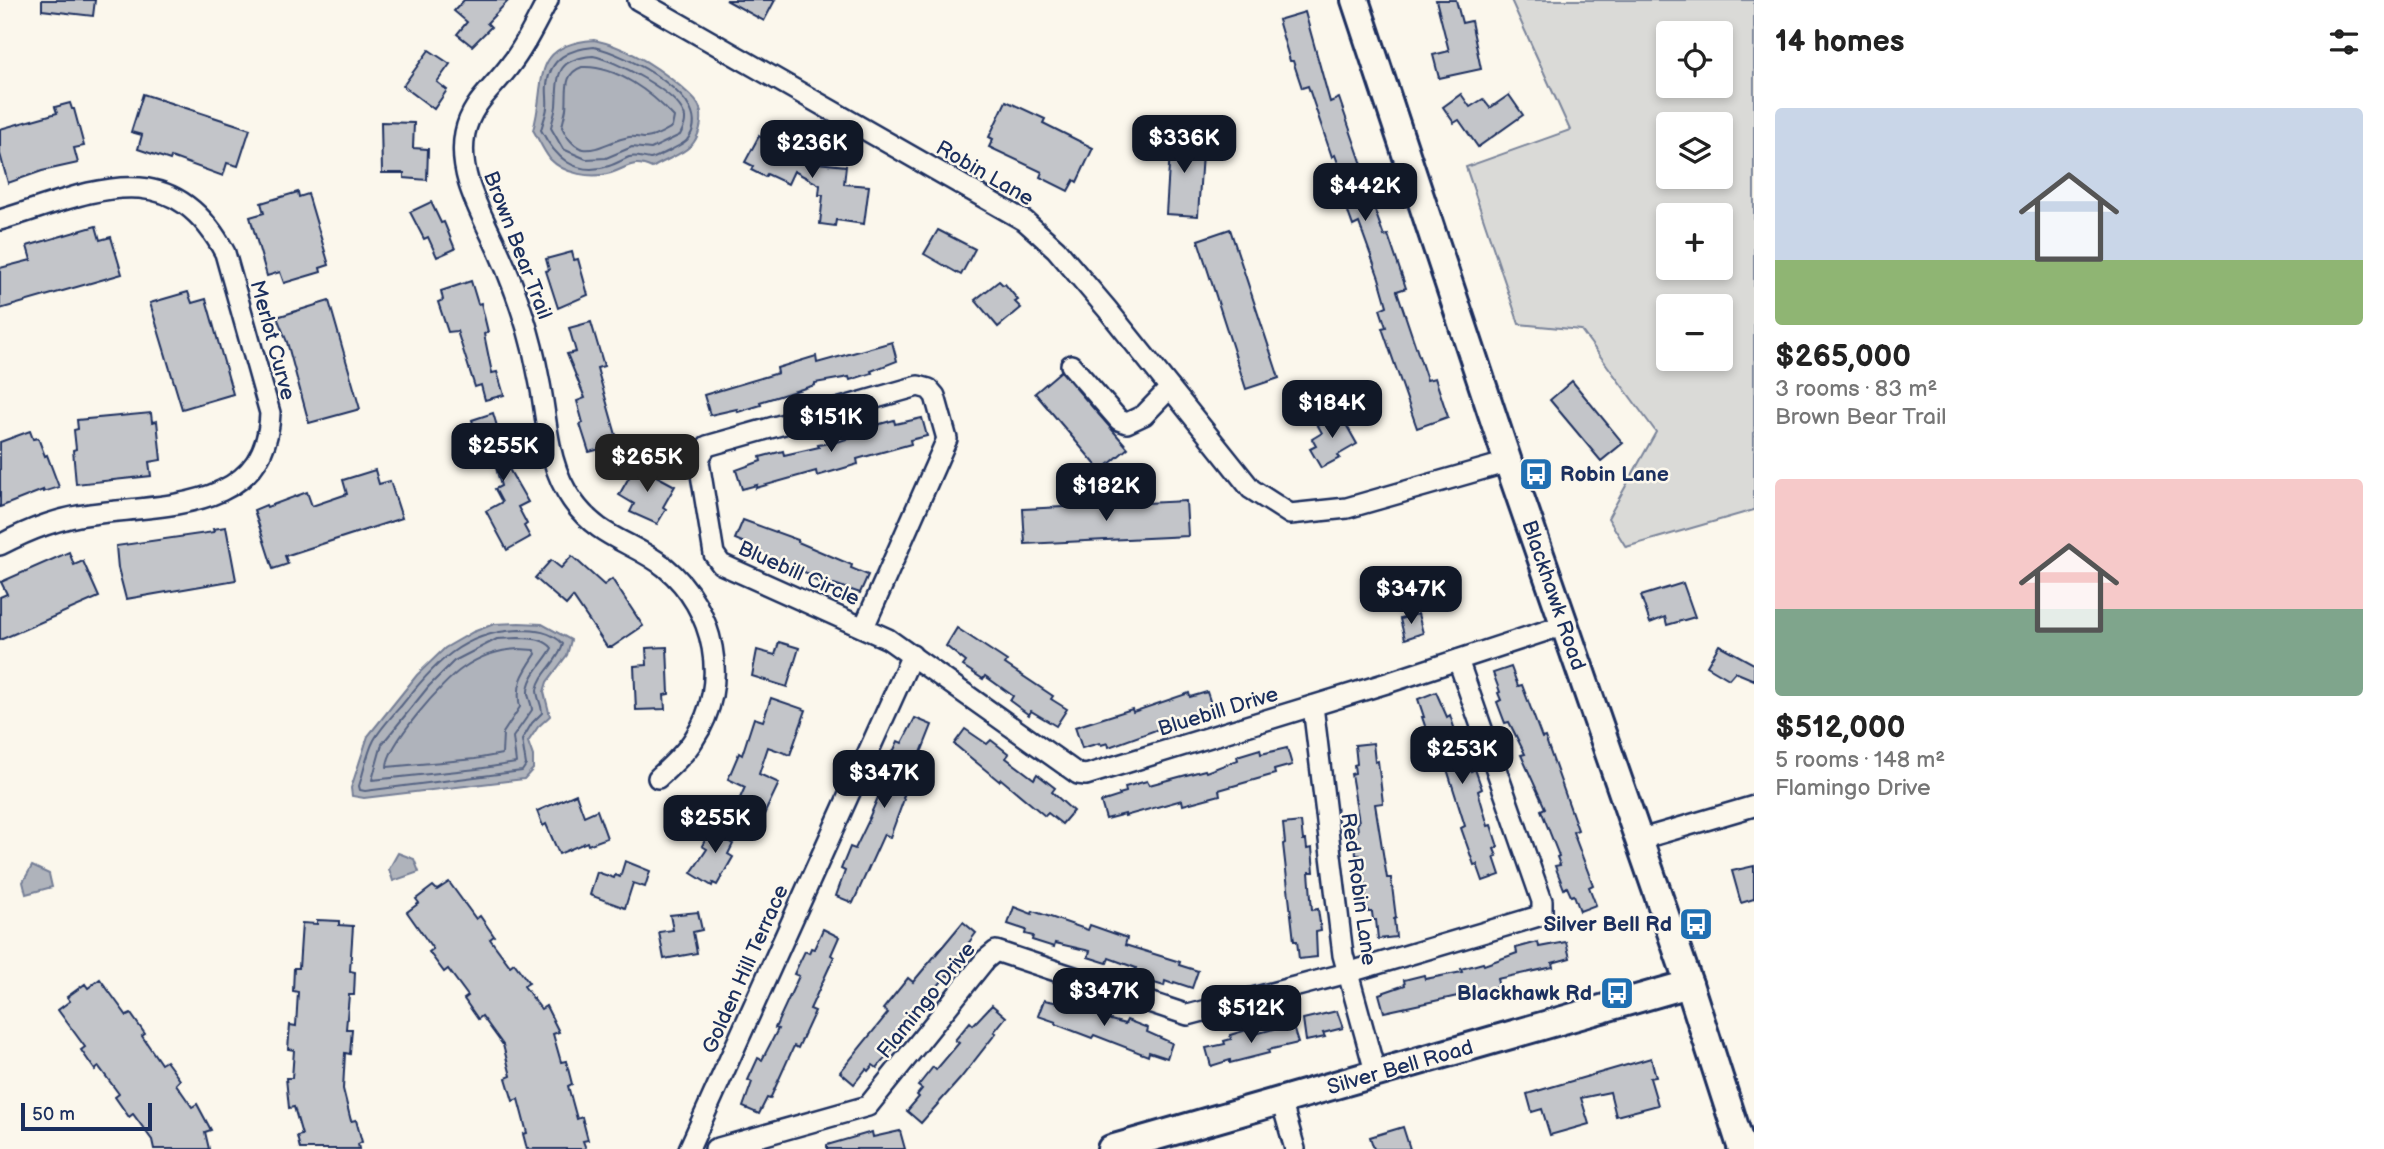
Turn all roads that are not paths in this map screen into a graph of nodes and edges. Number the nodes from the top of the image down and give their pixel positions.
1 (548, 0) edge
2 (638, 0) edge
3 (1355, 0) edge
4 (0, 220) edge
5 (1071, 366) dead end
6 (1170, 388) junction
7 (1508, 462) junction
8 (0, 545) edge
9 (1564, 625) junction
10 (864, 627) junction
11 (912, 655) junction
12 (1458, 660) junction
13 (1313, 706) junction
14 (658, 778) dead end
15 (1754, 806) edge
16 (1638, 840) junction
17 (1347, 972) junction
18 (1689, 984) junction
19 (1376, 1074) junction
20 (1282, 1100) junction
21 (689, 1149) edge
22 (715, 1149) edge
23 (1111, 1149) edge
24 (1295, 1149) edge
25 (1742, 1149) edge

1 - 14 street, Brown Bear Trail
2 - 6 street, Robin Lane
3 - 7 street, Blackhawk Road
4 - 8 street, Merlot Curve
5 - 6 street
6 - 7 street, Robin Lane
7 - 9 street, Blackhawk Road
9 - 12 street, Bluebill Drive
9 - 16 street, Blackhawk Road
10 - 10 street, Bluebill Circle
10 - 11 street, Bluebill Circle
11 - 13 street, Bluebill Drive
11 - 21 street, Golden Hill Terrace
12 - 13 street, Bluebill Drive
12 - 17 street, Flamingo Drive
13 - 17 street, Red Robin Lane
15 - 16 street
16 - 18 street, Blackhawk Road
17 - 19 street, Red Robin Lane
17 - 22 street, Flamingo Drive
18 - 19 street, Silver Bell Road
18 - 25 street, Blackhawk Road
19 - 20 street, Silver Bell Road
20 - 23 street, Silver Bell Road
20 - 24 street

